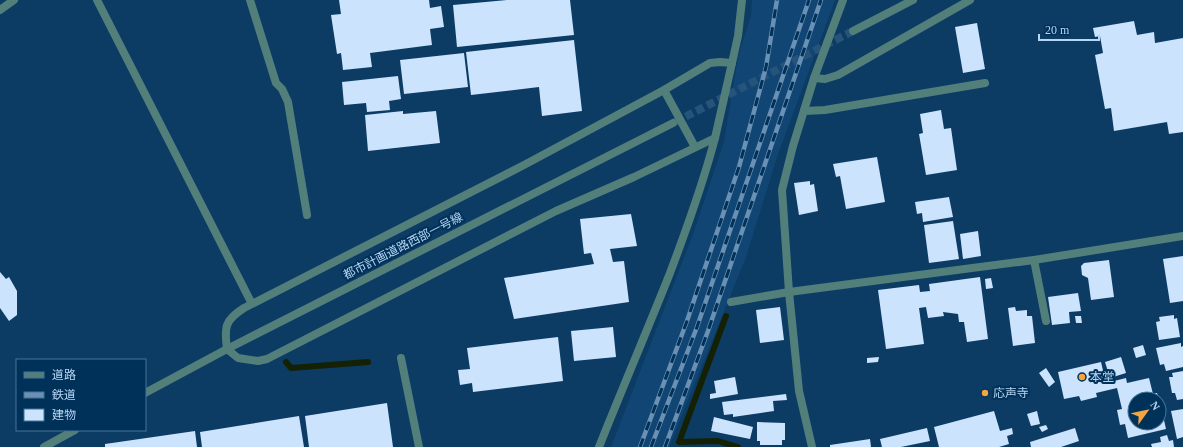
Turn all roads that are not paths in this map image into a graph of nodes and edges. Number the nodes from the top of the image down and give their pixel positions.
1 (14, 0) edge
2 (97, 0) edge
3 (250, 0) edge
4 (742, 0) edge
5 (842, 0) edge
6 (913, 0) edge
7 (970, 0) edge
8 (0, 10) edge
9 (853, 31) tunnel mouth
10 (732, 63) junction
11 (814, 78) junction
12 (985, 83) dead end
13 (664, 90) junction
14 (804, 111) junction
15 (673, 124) tunnel mouth
16 (715, 138) junction
17 (695, 147) junction
18 (307, 216) dead end
19 (1183, 236) edge
20 (1034, 260) junction
21 (789, 292) junction
22 (730, 302) dead end
23 (252, 304) junction
24 (1046, 320) dead end
25 (227, 349) junction
26 (401, 358) dead end
27 (146, 392) edge
28 (74, 431) edge
29 (44, 447) edge
30 (419, 447) edge
31 (599, 447) edge
32 (812, 447) edge

1 - 8 street
2 - 23 street
3 - 18 street
4 - 10 street
5 - 11 street
6 - 9 street
7 - 11 street
10 - 13 street
10 - 16 street
11 - 14 street
12 - 14 street
13 - 17 street
13 - 23 street
14 - 21 street
15 - 25 street, 都市計画道路西部一号線
16 - 17 street
16 - 31 street
17 - 25 street
19 - 20 street
20 - 21 street
20 - 24 street
21 - 22 street
21 - 32 street
23 - 25 street
25 - 27 street, 都市計画道路西部一号線
26 - 30 street
28 - 29 street

